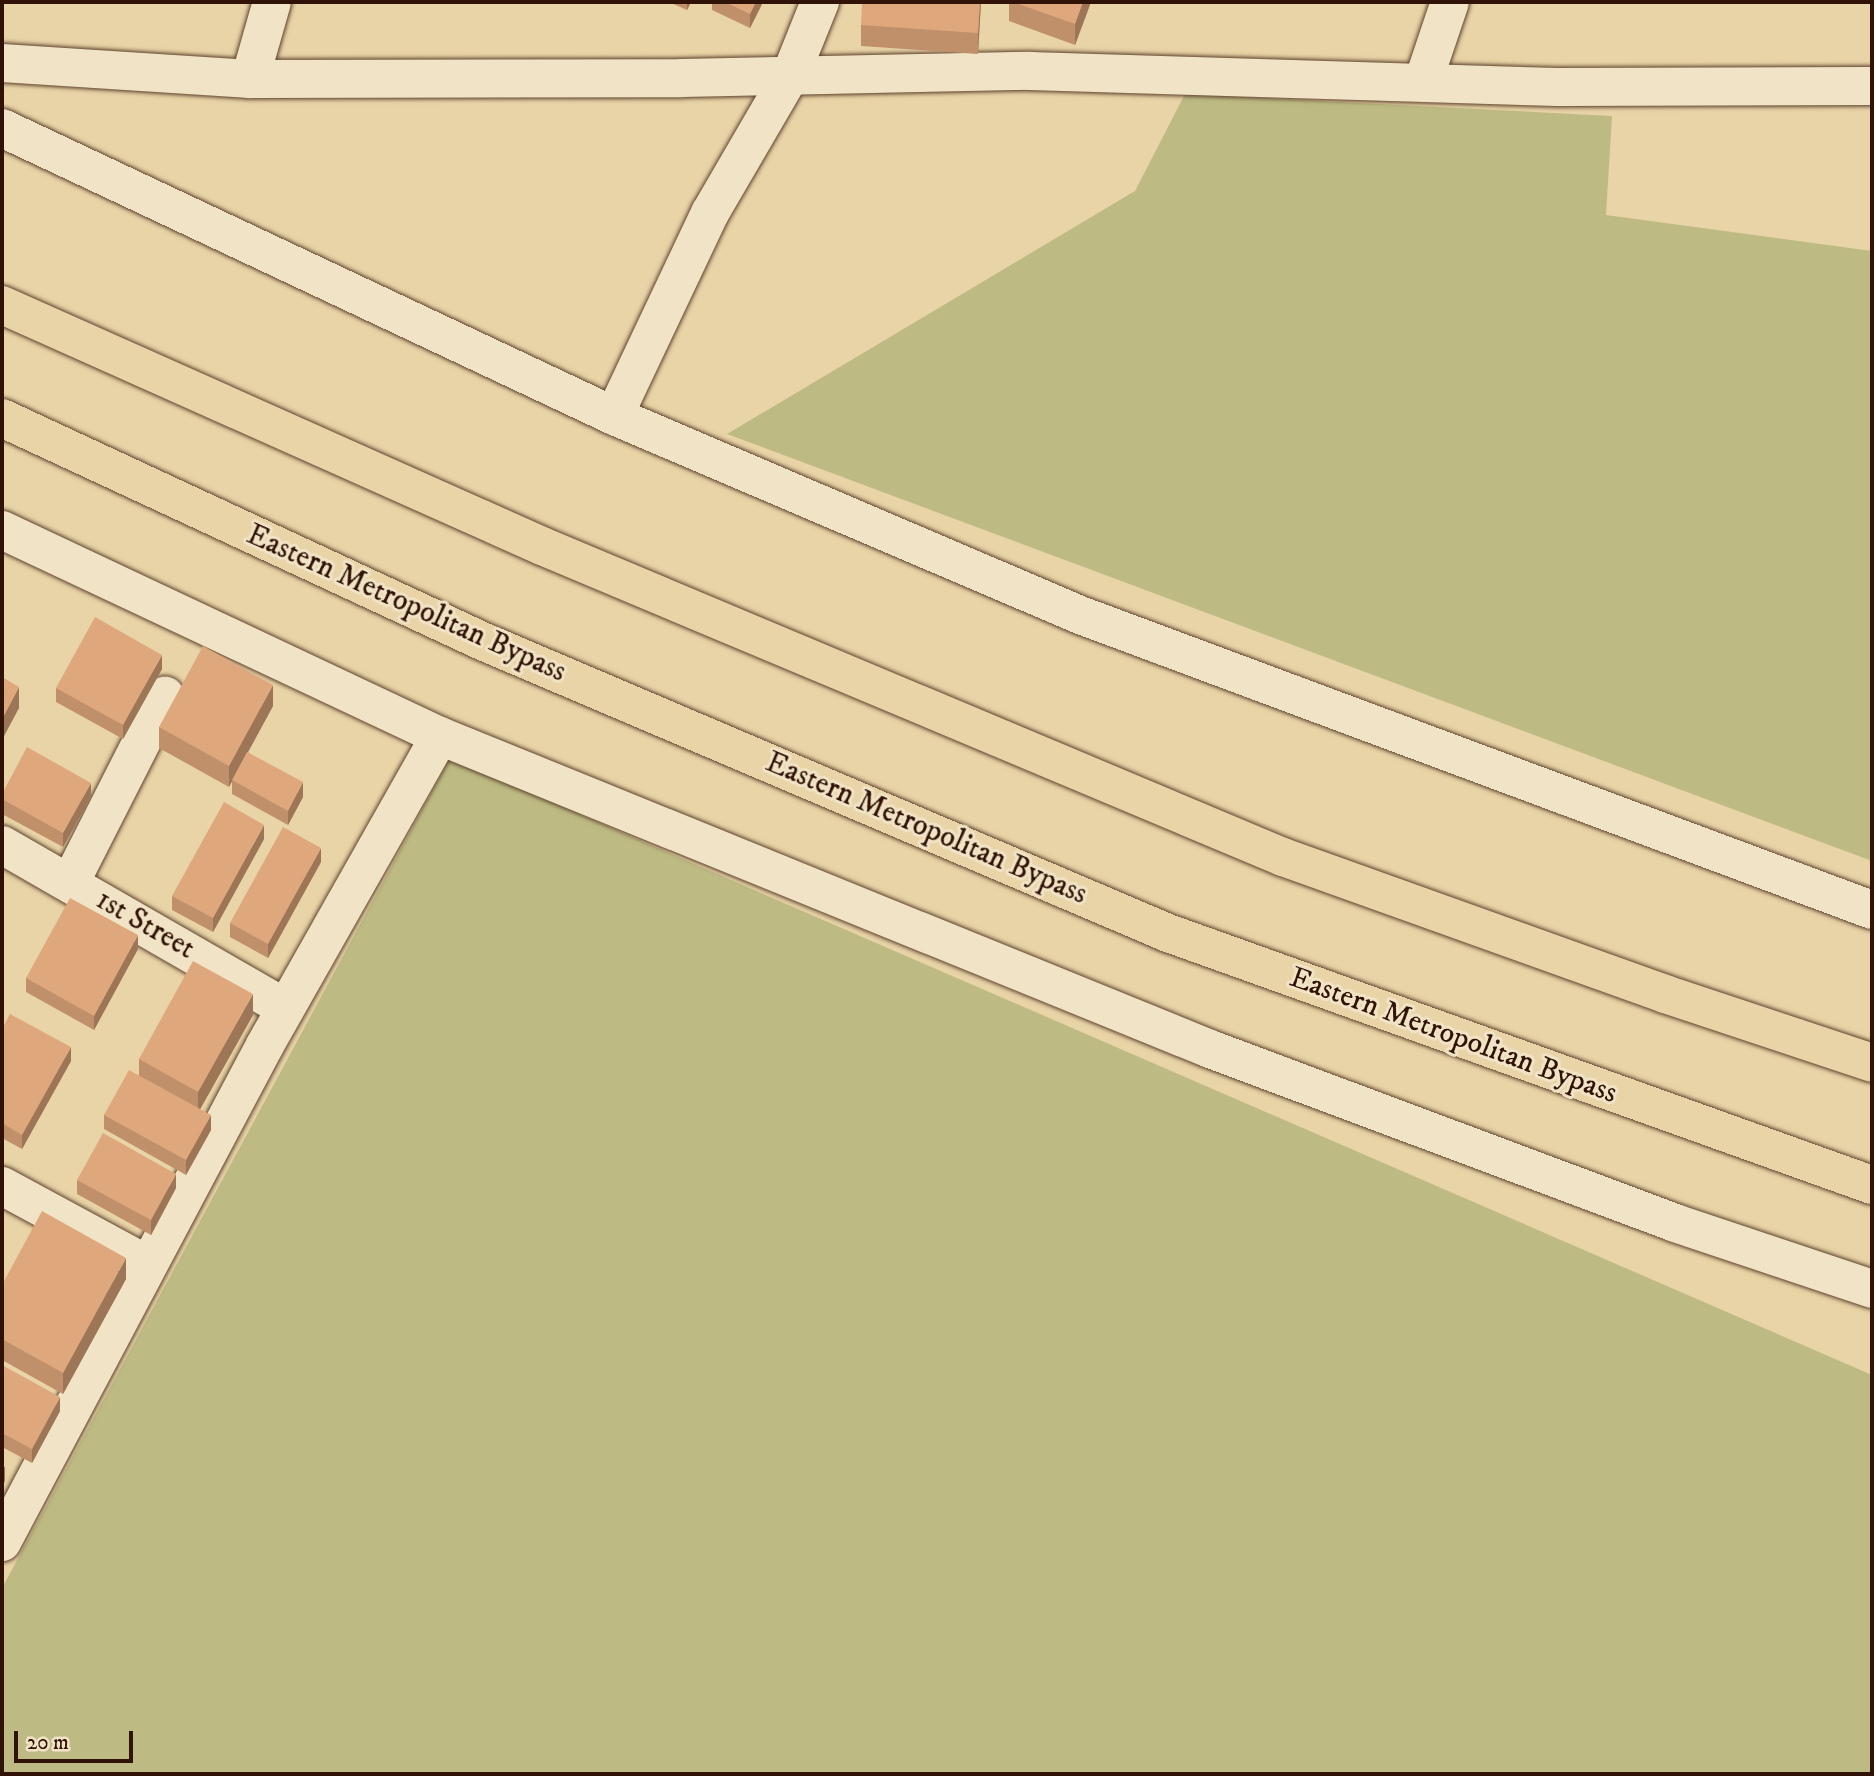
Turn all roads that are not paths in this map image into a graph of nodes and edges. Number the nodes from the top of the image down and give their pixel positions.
1 (272, 2) edge
2 (820, 2) edge
3 (1450, 2) edge
4 (2, 63) edge
5 (791, 74) junction
6 (250, 79) junction
7 (1423, 82) junction
8 (1872, 86) edge
9 (2, 128) edge
10 (2, 305) edge
11 (614, 416) junction
12 (2, 418) edge
13 (2, 530) edge
14 (165, 696) dead end
15 (440, 736) junction
16 (2, 845) edge
17 (71, 881) junction
18 (1872, 910) edge
19 (286, 1008) junction
20 (1872, 1063) edge
21 (1872, 1185) edge
22 (2, 1186) edge
23 (148, 1265) junction
24 (1872, 1289) edge
25 (2, 1542) edge

1 - 6 street
2 - 5 street
3 - 7 street
4 - 6 street
5 - 6 street
5 - 7 street
5 - 11 street
7 - 8 street
9 - 11 street
10 - 20 main road
11 - 18 street
12 - 21 main road, Eastern Metropolitan Bypass
13 - 15 street
14 - 17 street
15 - 19 street
15 - 24 street
16 - 17 street, 1st Street
17 - 19 street, 1st Street
19 - 23 street
22 - 23 street
23 - 25 street

